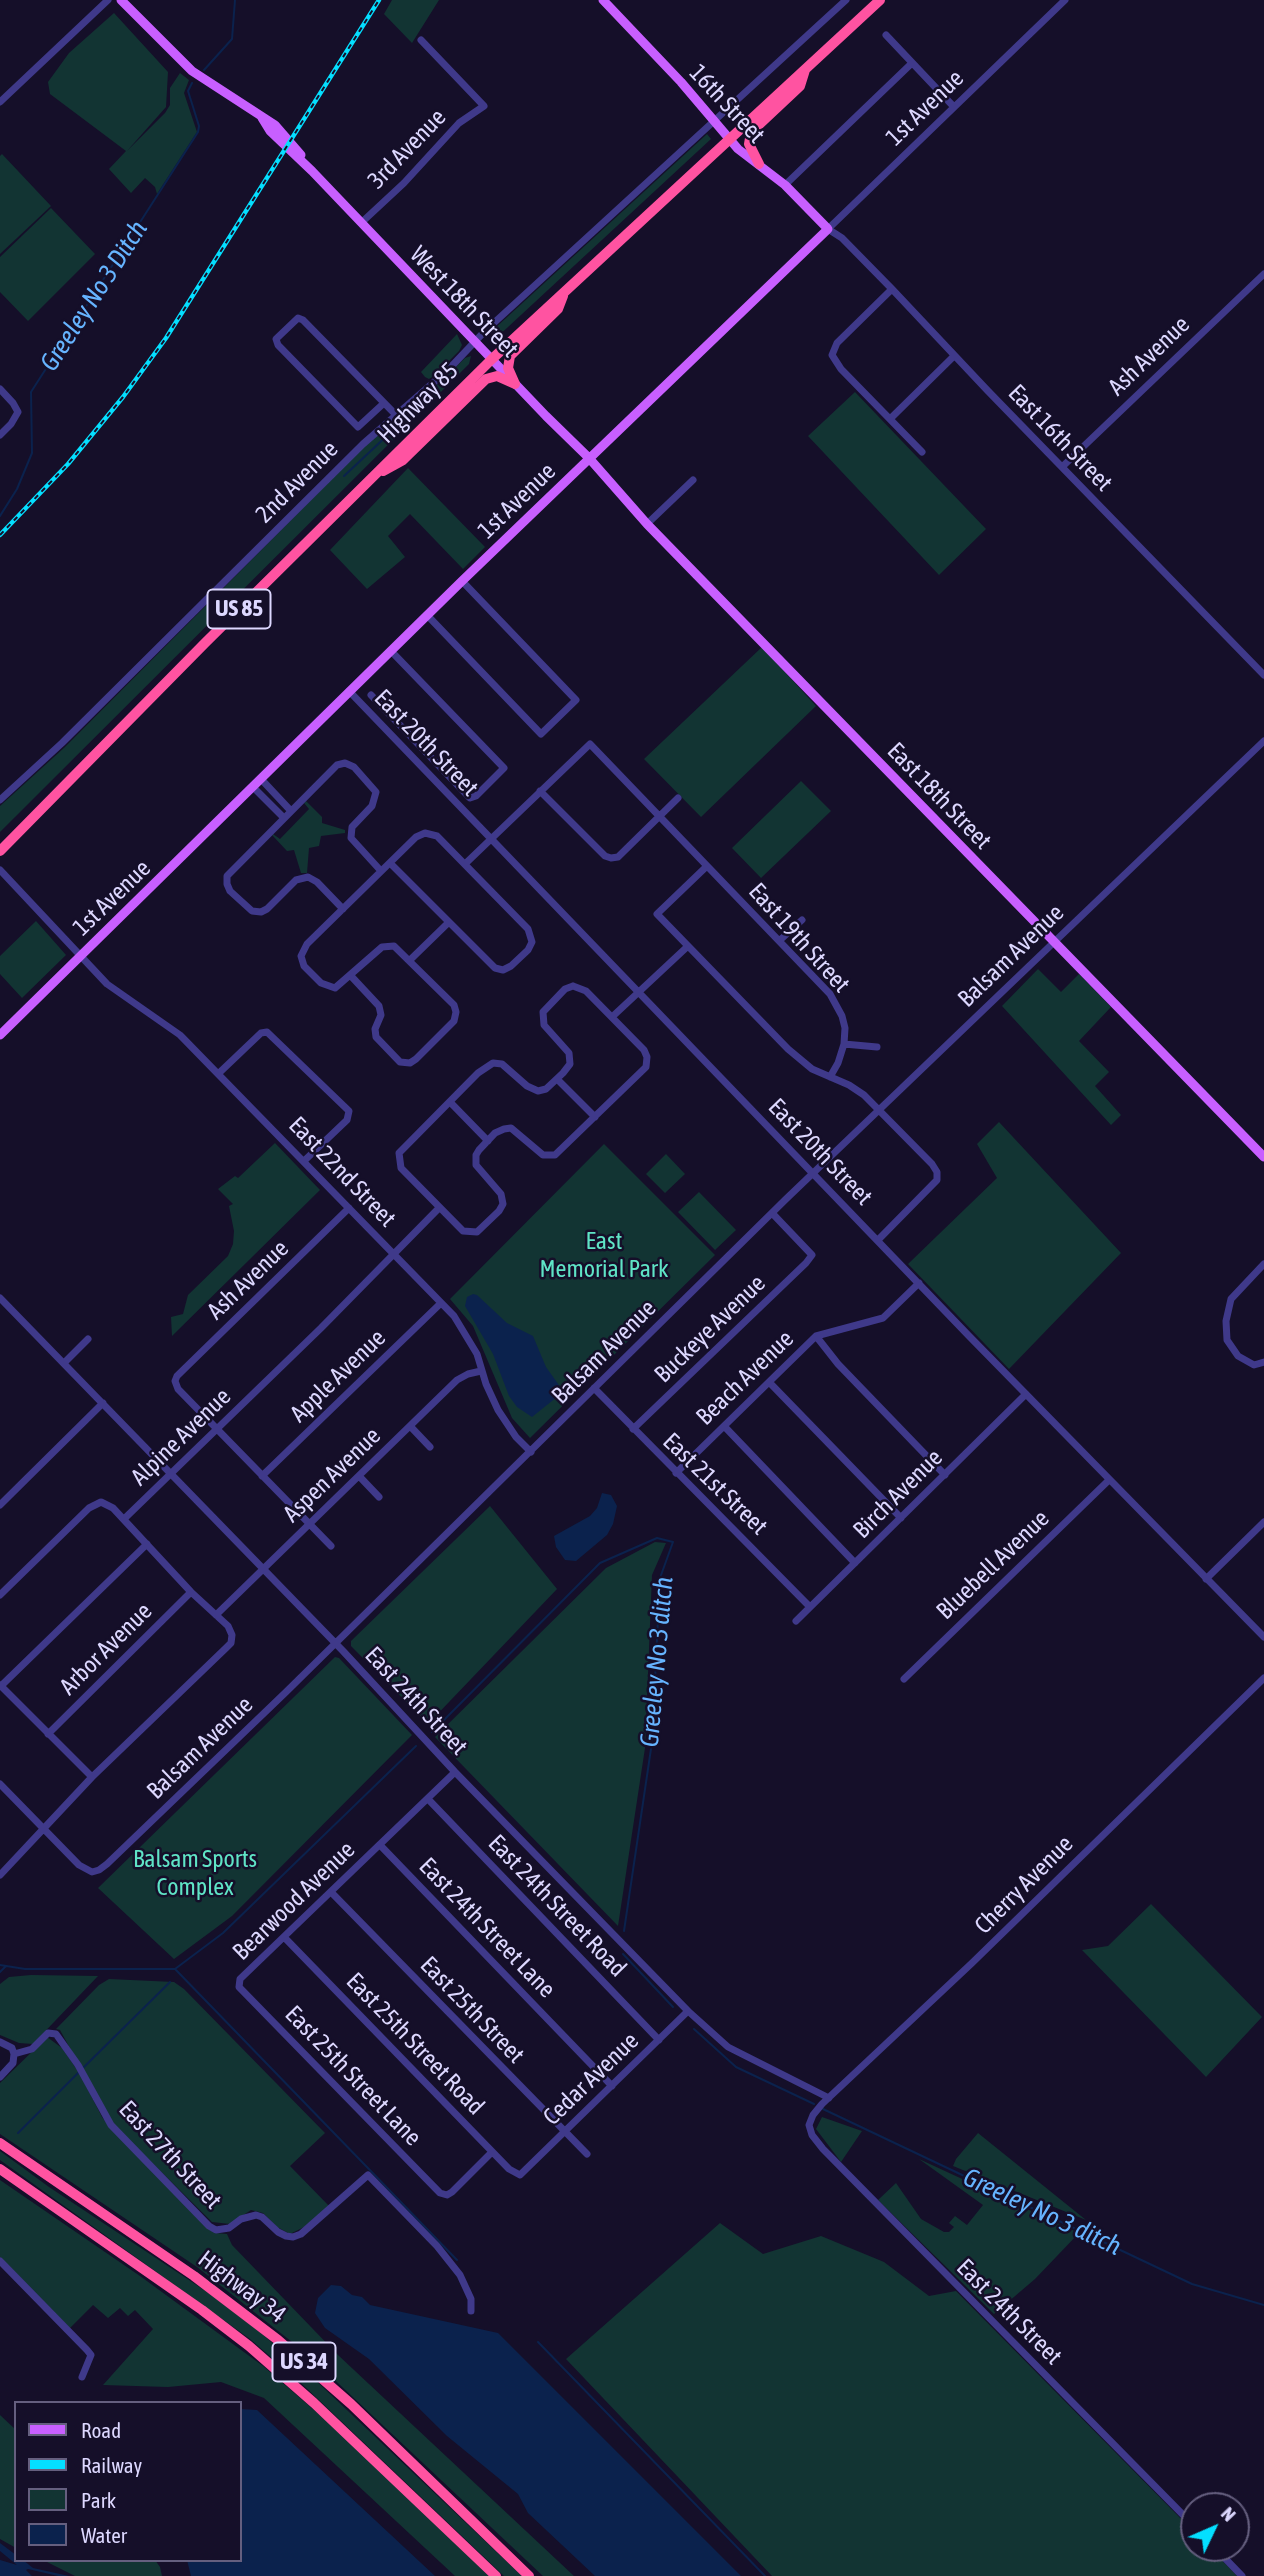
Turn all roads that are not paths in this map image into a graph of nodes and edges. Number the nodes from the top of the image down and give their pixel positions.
1 (107, 0) edge
2 (121, 0) edge
3 (603, 0) edge
4 (846, 0) edge
5 (880, 0) edge
6 (1065, 0) edge
7 (886, 35) dead end
8 (421, 40) dead end
9 (912, 63) junction
10 (806, 69) junction
11 (0, 102) edge
12 (954, 107) junction
13 (714, 122) junction
14 (729, 140) junction
15 (760, 164) junction
16 (785, 185) junction
17 (361, 223) junction
18 (828, 229) junction
19 (1264, 274) edge
20 (892, 289) junction
21 (564, 293) junction
22 (474, 342) junction
23 (954, 356) junction
24 (492, 359) junction
25 (515, 384) junction
26 (0, 389) edge
27 (384, 403) junction
28 (396, 415) junction
29 (890, 419) junction
30 (0, 435) edge
31 (922, 452) dead end
32 (589, 458) junction
33 (1062, 467) junction
34 (373, 476) junction
35 (693, 480) dead end
36 (647, 524) junction
37 (462, 581) junction
38 (427, 615) junction
39 (391, 651) junction
40 (1264, 676) edge
41 (349, 691) junction
42 (371, 695) dead end
43 (1264, 741) edge
44 (261, 779) junction
45 (253, 787) junction
46 (540, 791) junction
47 (678, 798) dead end
48 (0, 800) edge
49 (291, 811) junction
50 (659, 817) junction
51 (284, 818) junction
52 (491, 838) junction
53 (0, 851) edge
54 (390, 863) junction
55 (465, 864) junction
56 (707, 866) junction
57 (0, 870) edge
58 (381, 871) junction
59 (343, 909) junction
60 (802, 920) dead end
61 (448, 923) junction
62 (779, 941) junction
63 (1054, 942) junction
64 (688, 946) junction
65 (81, 956) junction
66 (410, 960) junction
67 (351, 976) junction
68 (638, 992) junction
69 (612, 1017) junction
70 (0, 1035) edge
71 (844, 1044) junction
72 (877, 1046) dead end
73 (218, 1074) junction
74 (831, 1077) junction
75 (557, 1079) junction
76 (450, 1102) junction
77 (879, 1111) junction
78 (595, 1117) junction
79 (488, 1141) junction
80 (1264, 1157) edge
81 (304, 1161) junction
82 (813, 1173) junction
83 (349, 1208) junction
84 (439, 1208) junction
85 (772, 1213) junction
86 (878, 1240) junction
87 (394, 1253) junction
88 (1263, 1266) edge
89 (919, 1283) junction
90 (0, 1298) edge
91 (442, 1303) junction
92 (816, 1336) junction
93 (88, 1339) dead end
94 (1264, 1362) edge
95 (64, 1363) junction
96 (481, 1371) junction
97 (769, 1382) junction
98 (594, 1388) junction
99 (1026, 1394) junction
100 (103, 1404) junction
101 (410, 1426) junction
102 (724, 1426) junction
103 (216, 1429) junction
104 (633, 1429) junction
105 (430, 1447) dead end
106 (531, 1452) junction
107 (676, 1473) junction
108 (171, 1474) junction
109 (945, 1475) junction
110 (262, 1476) junction
111 (359, 1476) junction
112 (1109, 1480) junction
113 (379, 1497) dead end
114 (0, 1505) edge
115 (901, 1518) junction
116 (124, 1519) junction
117 (1264, 1522) edge
118 (309, 1525) junction
119 (147, 1545) junction
120 (331, 1546) dead end
121 (855, 1563) junction
122 (262, 1569) junction
123 (1206, 1580) junction
124 (191, 1592) junction
125 (0, 1595) edge
126 (810, 1607) junction
127 (216, 1615) junction
128 (796, 1621) dead end
129 (1264, 1637) edge
130 (335, 1643) junction
131 (1264, 1678) edge
132 (904, 1679) dead end
133 (1, 1686) edge
134 (48, 1734) junction
135 (455, 1772) junction
136 (92, 1777) junction
137 (0, 1784) edge
138 (428, 1799) junction
139 (43, 1828) junction
140 (380, 1846) junction
141 (0, 1875) edge
142 (331, 1892) junction
143 (284, 1937) junction
144 (239, 1987) joint
145 (688, 2011) junction
146 (659, 2040) junction
147 (0, 2042) edge
148 (14, 2054) junction
149 (0, 2077) edge
150 (612, 2086) junction
151 (829, 2098) junction
152 (810, 2118) joint
153 (564, 2132) junction
154 (0, 2143) edge
155 (492, 2152) junction
156 (587, 2154) dead end
157 (0, 2169) edge
158 (520, 2175) joint
159 (0, 2262) edge
160 (471, 2311) dead end
161 (82, 2377) dead end
162 (1180, 2512) edge
163 (1228, 2562) edge
164 (496, 2576) edge
165 (530, 2576) edge
166 (1242, 2576) edge

1 - 11 street
2 - 17 main road, West 18th Street
3 - 13 main road, 16th Street
4 - 13 street, 2nd Avenue
5 - 10 highway, Highway 85 / US 85
6 - 12 street, 1st Avenue
7 - 9 street
8 - 17 street, 3rd Avenue
9 - 12 street
9 - 16 street
10 - 14 highway, Highway 85 / US 85
10 - 15 highway
12 - 18 street, 1st Avenue
13 - 14 main road, 16th Street
13 - 22 street, 2nd Avenue
14 - 15 main road, 16th Street
14 - 21 highway, Highway 85 / US 85
15 - 16 main road, 16th Street
16 - 18 main road, 16th Street
17 - 22 main road, West 18th Street
18 - 20 street, East 16th Street
18 - 32 main road, 1st Avenue
19 - 33 street, Ash Avenue
20 - 23 street, East 16th Street
20 - 29 street
21 - 24 highway, Highway 85 / US 85
21 - 25 highway
22 - 24 main road, West 18th Street
22 - 28 street, 2nd Avenue
23 - 29 street
23 - 33 street, East 16th Street
24 - 25 main road, West 18th Street
24 - 34 highway, Highway 85 / US 85
25 - 32 main road, West 18th Street
25 - 34 highway
26 - 30 street
27 - 27 street
27 - 28 street
28 - 48 street, 2nd Avenue
29 - 31 street
32 - 36 main road, East 18th Street
32 - 37 main road, 1st Avenue
33 - 40 street, East 16th Street
34 - 53 highway, Highway 85 / US 85
35 - 36 street
36 - 63 main road, East 18th Street
37 - 38 main road, 1st Avenue
37 - 38 street
38 - 39 main road, 1st Avenue
39 - 41 main road, 1st Avenue
39 - 42 street
41 - 44 main road, 1st Avenue
41 - 52 street, East 20th Street
43 - 63 street, Balsam Avenue
44 - 45 main road, 1st Avenue
44 - 49 street
45 - 51 street
45 - 65 main road, 1st Avenue
46 - 50 street
46 - 50 street, East 19th Street
46 - 52 street
47 - 50 street
49 - 51 street
49 - 58 street
50 - 56 street, East 19th Street
51 - 59 street
52 - 55 street
52 - 68 street, East 20th Street
54 - 55 street
54 - 58 street
54 - 61 street
55 - 61 street
56 - 62 street, East 19th Street
56 - 64 street
57 - 65 street, East 22nd Street
58 - 59 street
59 - 67 street
60 - 62 street
61 - 66 street
62 - 71 street, East 19th Street
63 - 77 street, Balsam Avenue
63 - 80 main road, East 18th Street
64 - 68 street
64 - 74 street
65 - 70 main road, 1st Avenue
65 - 73 street, East 22nd Street
66 - 67 street
66 - 67 street
68 - 69 street
68 - 82 street, East 20th Street
69 - 75 street
69 - 78 street
71 - 72 street
71 - 74 street
73 - 81 street, East 22nd Street
73 - 81 street
74 - 77 street
75 - 76 street
75 - 78 street
76 - 79 street
76 - 84 street
77 - 82 street, Balsam Avenue
77 - 86 street
78 - 79 street
79 - 84 street
81 - 83 street, East 22nd Street
82 - 85 street, Balsam Avenue
82 - 86 street, East 20th Street
83 - 87 street, East 22nd Street
83 - 103 street, Ash Avenue
84 - 87 street, Alpine Avenue
85 - 98 street, Balsam Avenue
85 - 104 street, Buckeye Avenue
86 - 89 street, East 20th Street
87 - 91 street, East 22nd Street
87 - 103 street, Alpine Avenue
88 - 94 street
89 - 92 street, Beach Avenue
89 - 99 street, East 20th Street
90 - 95 street, East 24th Street
91 - 96 street, East 22nd Street
91 - 110 street, Apple Avenue
92 - 97 street, Beach Avenue
92 - 109 street
93 - 95 street
95 - 100 street, East 24th Street
96 - 101 street, Aspen Avenue
96 - 106 street, East 22nd Street
97 - 102 street, Beach Avenue
97 - 115 street
98 - 104 street, East 21st Street
98 - 106 street, Balsam Avenue
99 - 109 street, Birch Avenue
99 - 112 street, East 20th Street
100 - 108 street, East 24th Street
100 - 114 street
101 - 105 street
101 - 111 street, Aspen Avenue
102 - 107 street, Beach Avenue
102 - 121 street
103 - 108 street, Alpine Avenue
103 - 110 street
104 - 107 street, East 21st Street
106 - 130 street, Balsam Avenue
107 - 126 street, East 21st Street
108 - 116 street, Alpine Avenue
108 - 122 street, East 24th Street
109 - 115 street, Birch Avenue
110 - 118 street
111 - 113 street
111 - 118 street, Aspen Avenue
112 - 123 street, East 20th Street
112 - 132 street, Bluebell Avenue
115 - 121 street, Birch Avenue
116 - 119 street
116 - 125 street, Alpine Avenue
117 - 123 street
118 - 120 street
118 - 122 street, Aspen Avenue
119 - 124 street
119 - 133 street
121 - 126 street, Birch Avenue
122 - 127 street, Aspen Avenue
122 - 130 street, East 24th Street
123 - 129 street, East 20th Street
124 - 127 street
124 - 134 street, Arbor Avenue
126 - 128 street, Birch Avenue
127 - 136 street
130 - 135 street, East 24th Street
130 - 139 street, Balsam Avenue
131 - 151 street, Cherry Avenue
133 - 134 street
134 - 136 street
135 - 138 street
135 - 145 street, East 24th Street
136 - 139 street
137 - 139 street
138 - 140 street
138 - 146 street, East 24th Street Road
139 - 141 street
140 - 142 street, Bearwood Avenue
140 - 150 street, East 24th Street Lane
142 - 143 street, Bearwood Avenue
142 - 153 street, East 25th Street
143 - 144 street, Bearwood Avenue
143 - 155 street, East 25th Street Road
144 - 155 street, East 25th Street Lane
145 - 146 street, Cedar Avenue
145 - 151 street, East 24th Street
146 - 150 street, Cedar Avenue
147 - 148 street
148 - 149 street
148 - 160 street, East 27th Street
150 - 153 street, Cedar Avenue
151 - 152 street, Cherry Avenue
152 - 162 street, East 24th Street
153 - 156 street, East 25th Street
153 - 158 street, Cedar Avenue
154 - 165 highway, Highway 34 / US 34
155 - 158 street, East 25th Street Road
157 - 164 highway, Highway 34 / US 34
159 - 161 street
163 - 166 street

